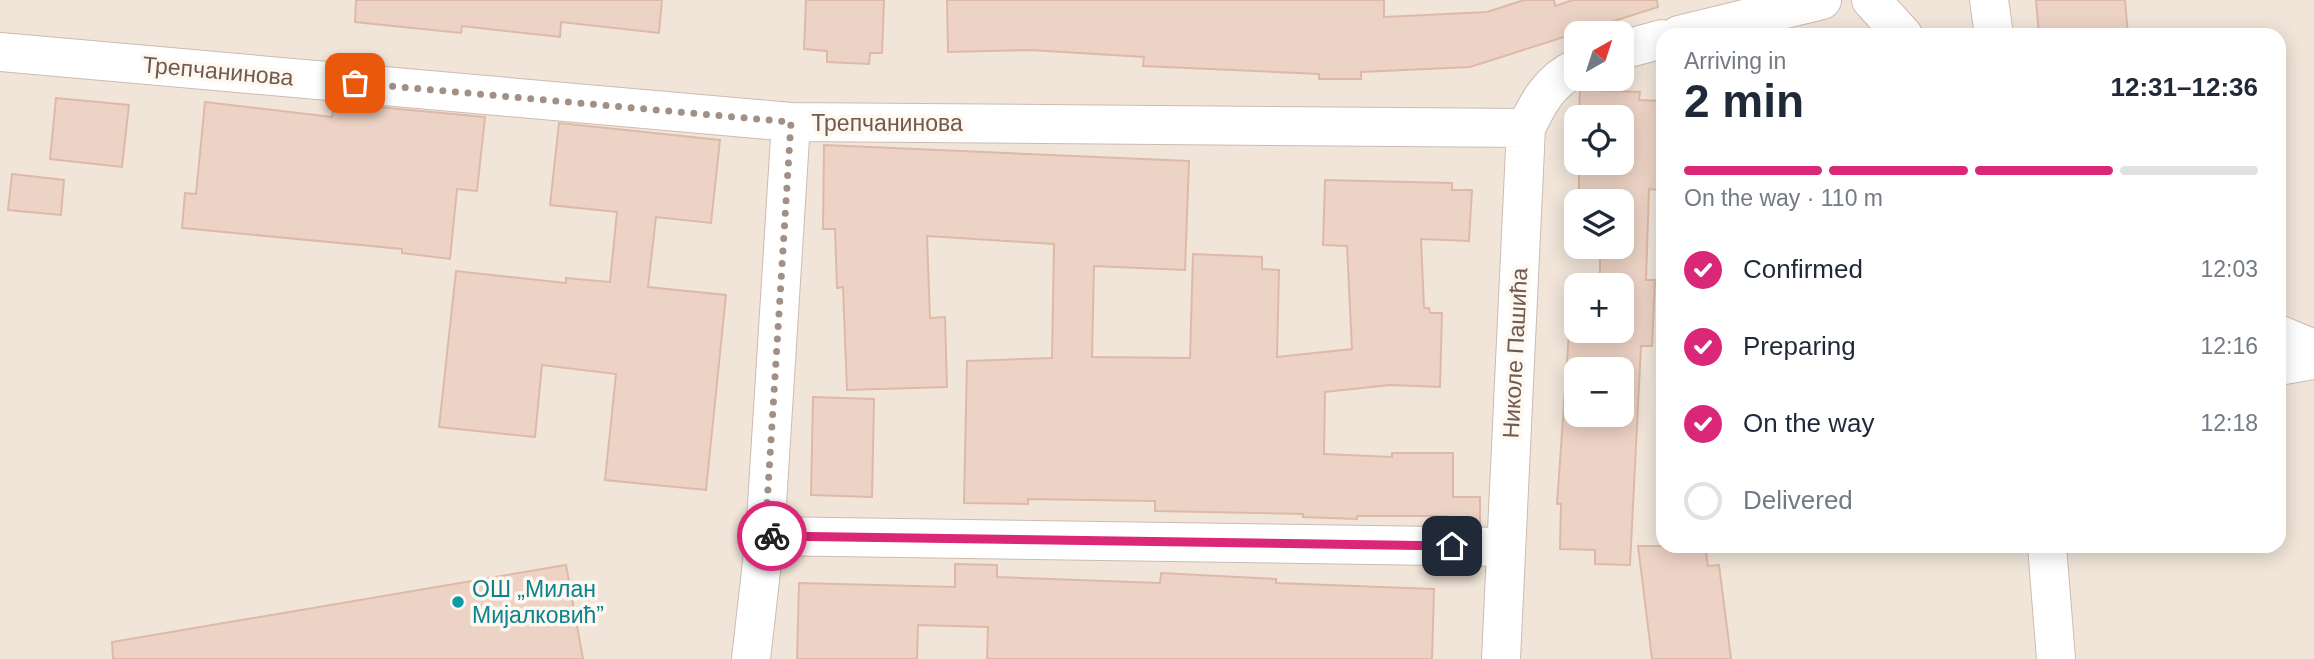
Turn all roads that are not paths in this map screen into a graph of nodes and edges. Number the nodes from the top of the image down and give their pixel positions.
1 (1822, 0) edge
2 (1871, 0) edge
3 (1989, 0) edge
4 (1708, 28) edge
5 (1897, 28) edge
6 (1993, 28) edge
7 (1656, 42) edge
8 (1634, 47) edge
9 (0, 52) edge
10 (1564, 77) edge
11 (791, 122) junction
12 (1526, 128) junction
13 (2286, 337) edge
14 (2314, 349) edge
15 (2314, 359) edge
16 (2286, 364) edge
17 (765, 536) junction
18 (1506, 547) junction
19 (2050, 553) edge
20 (751, 659) edge
21 (1501, 659) edge
22 (2056, 659) edge

1 - 4 street
2 - 5 street
3 - 6 street
7 - 8 street
9 - 11 street, Трепчанинова
10 - 12 street, Николе Пашића
11 - 12 street, Трепчанинова
11 - 17 street
12 - 18 street, Николе Пашића
13 - 14 street
15 - 16 street
17 - 18 street
17 - 20 street
18 - 21 street, Николе Пашића
19 - 22 street

